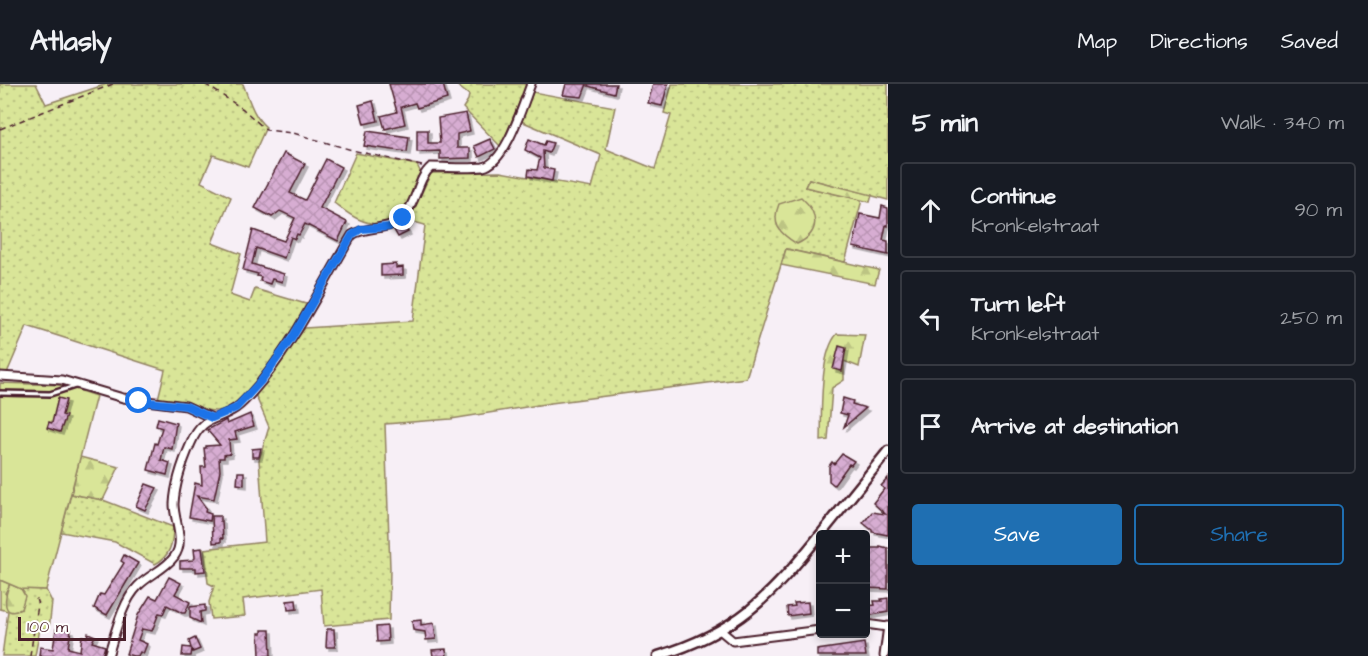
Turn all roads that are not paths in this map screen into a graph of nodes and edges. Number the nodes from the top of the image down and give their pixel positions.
1 (531, 84) edge
2 (0, 376) edge
3 (80, 384) junction
4 (0, 393) edge
5 (212, 418) junction
6 (888, 451) edge
7 (825, 530) edge
8 (816, 541) edge
9 (870, 625) edge
10 (888, 627) edge
11 (721, 631) junction
12 (816, 631) edge
13 (108, 656) edge
14 (658, 656) edge
15 (885, 656) edge

1 - 5 street
2 - 3 street
3 - 4 lane
3 - 5 street
5 - 13 street
6 - 7 street
8 - 11 street
9 - 10 street
10 - 15 street
11 - 12 street
11 - 14 street

